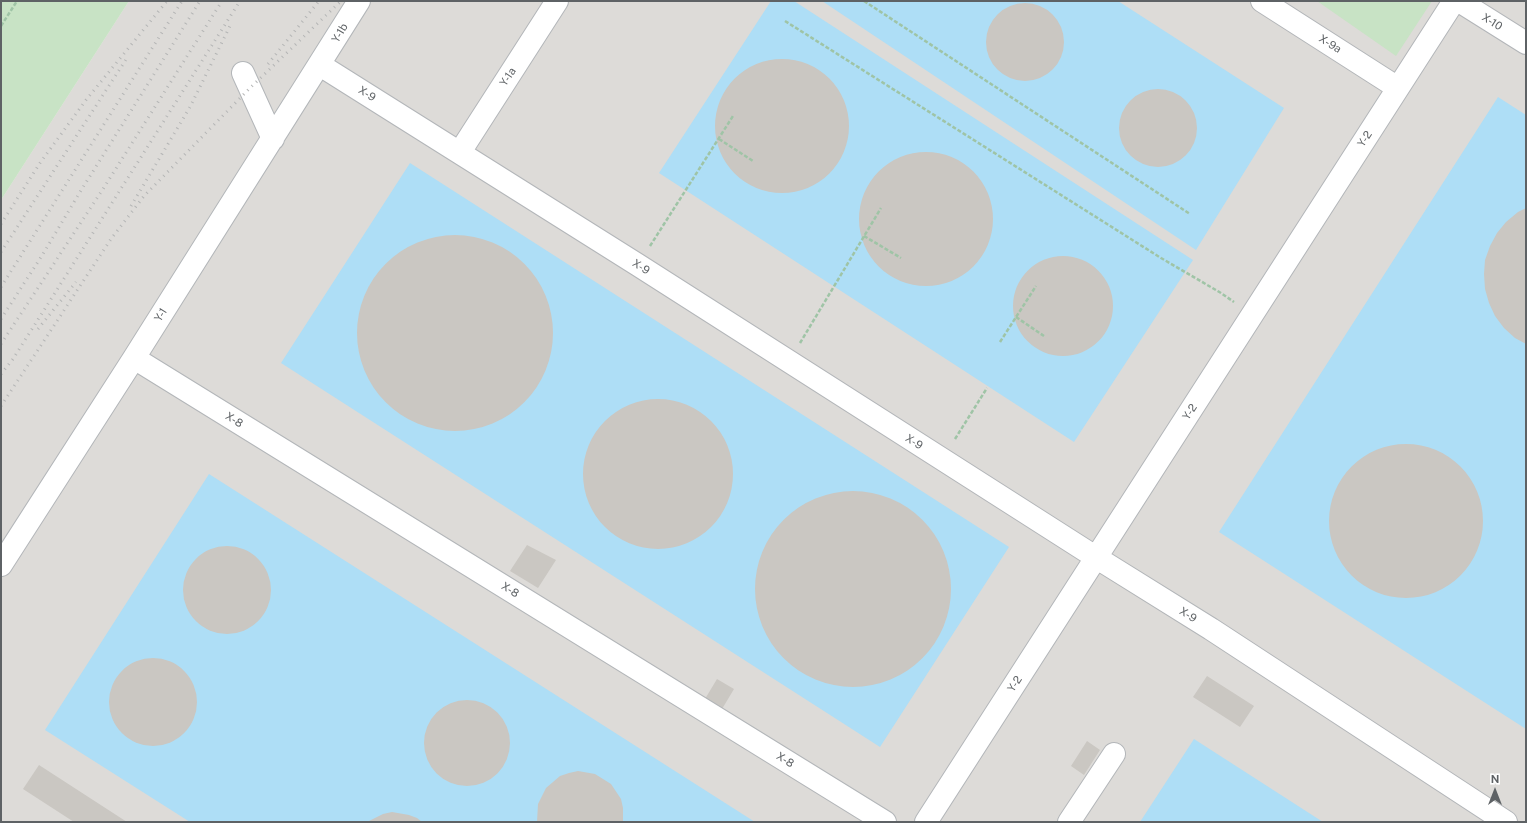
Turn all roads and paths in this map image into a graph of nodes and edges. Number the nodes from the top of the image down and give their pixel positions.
1 (17, 1) edge
2 (359, 1) edge
3 (557, 1) edge
4 (864, 1) edge
5 (1262, 1) edge
6 (1454, 1) edge
7 (1458, 1) edge
8 (785, 21) dead end
9 (1, 26) edge
10 (1526, 43) edge
11 (320, 65) junction
12 (243, 73) dead end
13 (1398, 88) junction
14 (733, 116) dead end
15 (719, 139) junction
16 (273, 140) junction
17 (460, 152) junction
18 (753, 161) dead end
19 (881, 208) dead end
20 (1190, 214) dead end
21 (864, 236) junction
22 (901, 258) dead end
23 (638, 265) junction
24 (1036, 286) dead end
25 (1252, 315) junction
26 (1016, 317) junction
27 (1044, 336) dead end
28 (1000, 342) dead end
29 (134, 358) junction
30 (788, 362) junction
31 (987, 388) dead end
32 (942, 460) junction
33 (1097, 558) junction
34 (1, 565) edge
35 (1114, 754) dead end
36 (1481, 816) edge
37 (885, 822) edge
38 (926, 822) edge
39 (1069, 822) edge
40 (1506, 822) edge

1 - 9 path
2 - 11 street, Y-1b
3 - 17 street, Y-1a
4 - 20 path
5 - 13 street, X-9a
6 - 13 street, Y-2
7 - 10 street, X-10
8 - 25 path
11 - 16 street, Y-1
11 - 17 street, X-9
12 - 16 street
13 - 25 street, Y-2
14 - 15 path
15 - 18 path
15 - 23 path
16 - 29 street, Y-1
17 - 23 street, X-9
19 - 21 path
21 - 22 path
21 - 30 path
23 - 30 street, X-9
24 - 26 path
25 - 33 street, Y-2
26 - 27 path
26 - 28 path
29 - 34 street, Y-1
29 - 37 street, X-8
30 - 32 street, X-9
31 - 32 path
32 - 33 street, X-9
33 - 36 street, X-9
33 - 38 street, Y-2
35 - 39 street
36 - 40 street, X-9

